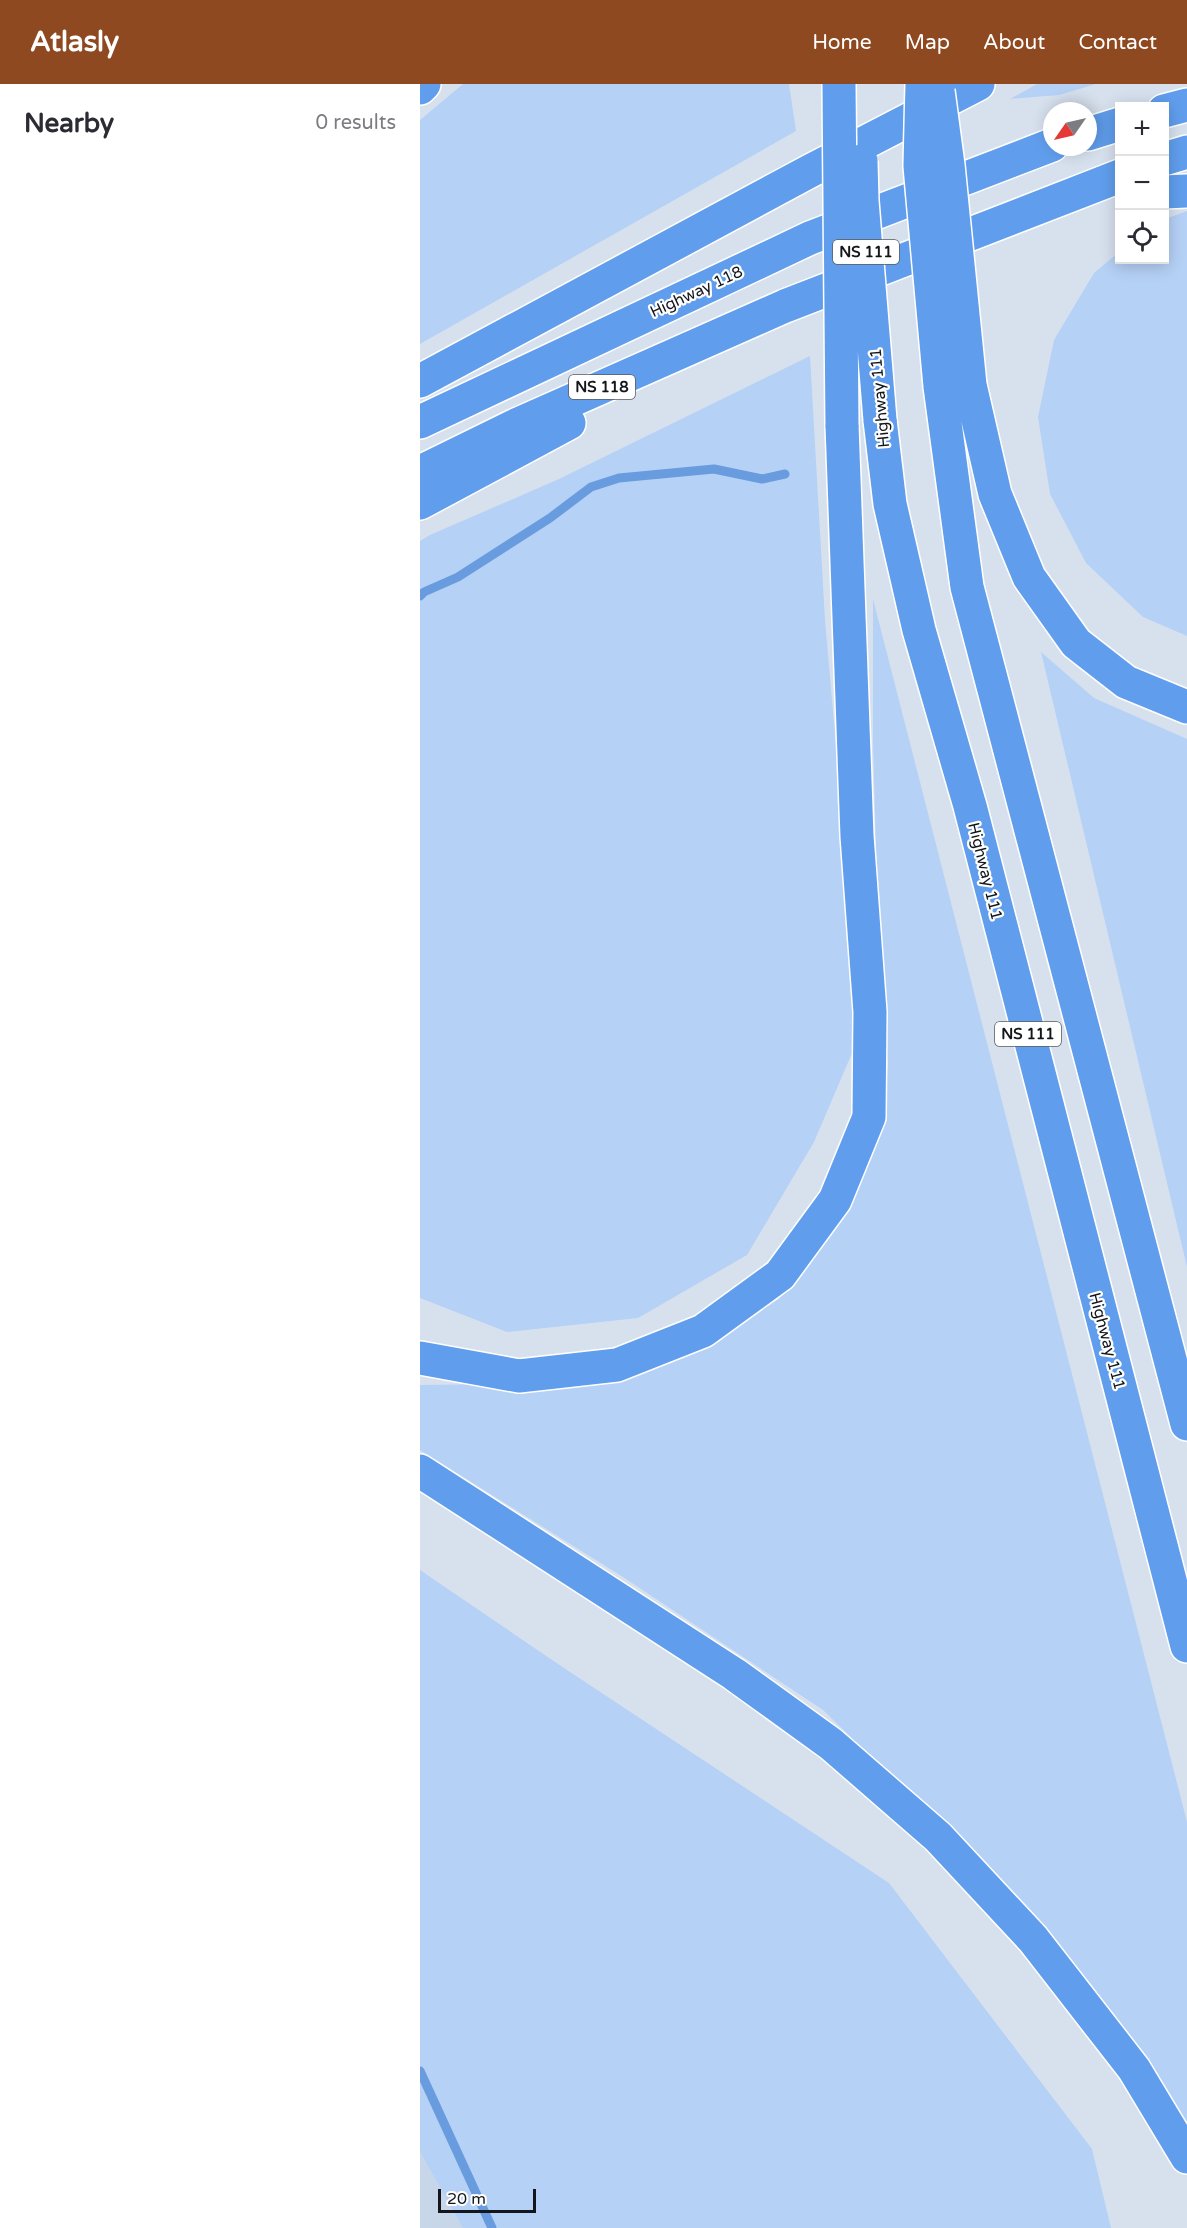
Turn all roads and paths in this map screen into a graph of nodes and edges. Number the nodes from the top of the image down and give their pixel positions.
1 (424, 84) edge
2 (839, 84) edge
3 (859, 84) edge
4 (922, 84) edge
5 (936, 84) edge
6 (978, 84) edge
7 (420, 88) edge
8 (1187, 105) edge
9 (1169, 110) edge
10 (1115, 125) edge
11 (1097, 131) edge
12 (1043, 148) edge
13 (1187, 152) edge
14 (1169, 157) edge
15 (1115, 178) edge
16 (1187, 191) edge
17 (1169, 192) edge
18 (1115, 195) edge
19 (1059, 200) junction
20 (785, 306) junction
21 (420, 381) edge
22 (955, 385) junction
23 (420, 422) edge
24 (420, 472) edge
25 (420, 503) edge
26 (1187, 707) edge
27 (420, 1358) edge
28 (1187, 1424) edge
29 (420, 1471) edge
30 (1187, 1646) edge
31 (1187, 2157) edge

1 - 7 highway
2 - 27 highway, bridge
3 - 30 highway, Highway 111 / NS 111, bridge
4 - 22 highway, NS 111, bridge
5 - 22 highway, bridge
6 - 21 highway
8 - 9 highway
10 - 11 highway
12 - 23 highway, Highway 118 / NS 118
13 - 14 highway
15 - 19 highway, NS 118
16 - 17 highway
18 - 19 highway
19 - 20 highway, NS 118
20 - 24 highway, NS 118
20 - 25 highway
22 - 26 highway
22 - 28 highway, NS 111
29 - 31 highway

